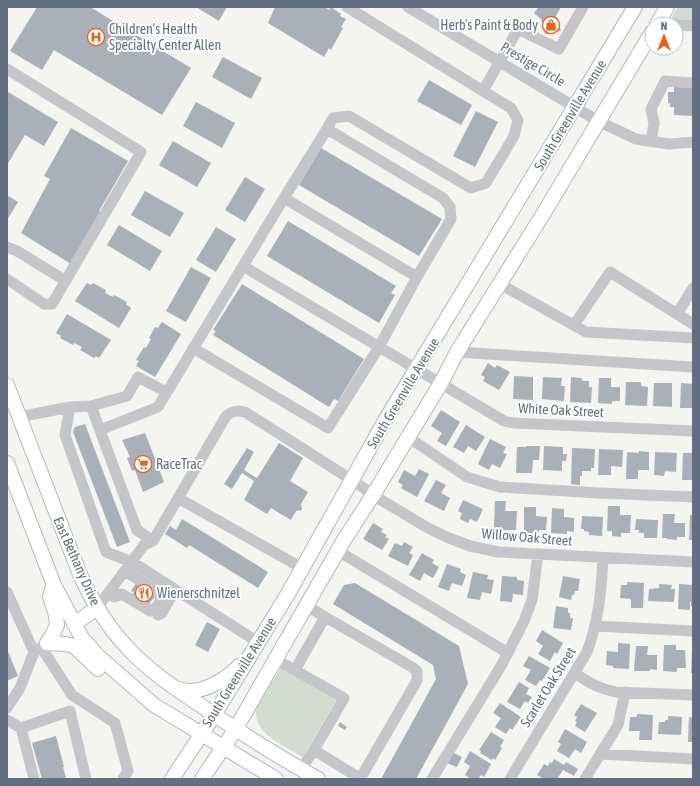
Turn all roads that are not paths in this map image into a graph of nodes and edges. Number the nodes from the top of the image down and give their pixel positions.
1 (347, 7) edge
2 (408, 7) edge
3 (583, 7) edge
4 (635, 7) edge
5 (667, 7) edge
6 (363, 11) edge
7 (427, 12) edge
8 (662, 16) edge
9 (644, 45) edge
10 (499, 62) junction
11 (7, 69) edge
12 (693, 83) edge
13 (483, 91) junction
14 (575, 106) junction
15 (598, 120) junction
16 (327, 129) junction
17 (651, 141) junction
18 (693, 142) edge
19 (284, 198) junction
20 (7, 247) edge
21 (243, 266) junction
22 (417, 277) junction
23 (7, 279) edge
24 (66, 281) junction
25 (500, 284) junction
26 (693, 288) edge
27 (677, 314) junction
28 (693, 324) edge
29 (574, 325) junction
30 (693, 338) edge
31 (379, 347) junction
32 (193, 348) junction
33 (457, 352) junction
34 (693, 367) edge
35 (417, 369) junction
36 (442, 383) junction
37 (7, 385) edge
38 (166, 392) junction
39 (91, 406) junction
40 (70, 407) junction
41 (13, 420) edge
42 (100, 430) junction
43 (693, 431) edge
44 (408, 437) junction
45 (7, 463) edge
46 (352, 480) junction
47 (374, 495) junction
48 (693, 497) edge
49 (178, 498) junction
50 (153, 541) junction
51 (338, 551) junction
52 (538, 554) junction
53 (603, 558) junction
54 (693, 562) edge
55 (128, 566) junction
56 (302, 568) junction
57 (54, 585) junction
58 (175, 590) junction
59 (7, 592) edge
60 (111, 595) junction
61 (306, 605) junction
62 (97, 608) junction
63 (325, 617) junction
64 (74, 624) junction
65 (596, 626) junction
66 (693, 631) edge
67 (258, 642) junction
68 (41, 647) junction
69 (508, 653) junction
70 (251, 655) junction
71 (275, 659) junction
72 (295, 670) junction
73 (576, 673) junction
74 (118, 675) junction
75 (175, 688) junction
76 (625, 692) junction
77 (693, 695) edge
78 (89, 705) junction
79 (7, 708) edge
80 (70, 711) junction
81 (214, 715) junction
82 (7, 720) edge
83 (20, 728) junction
84 (234, 730) junction
85 (202, 733) junction
86 (223, 747) junction
87 (314, 750) junction
88 (600, 754) junction
89 (693, 759) edge
90 (301, 769) junction
91 (34, 779) edge
92 (86, 779) edge
93 (123, 779) edge
94 (172, 779) edge
95 (202, 779) edge
96 (276, 779) edge
97 (318, 779) edge
98 (361, 779) edge
99 (432, 779) edge
100 (510, 779) edge
101 (585, 779) edge

1 - 6 street
2 - 7 street, Prestige Circle
3 - 10 street
4 - 14 main road, South Greenville Avenue
5 - 8 main road
6 - 13 street
7 - 10 street, Prestige Circle
9 - 15 main road, South Greenville Avenue
10 - 13 street
10 - 14 street, Prestige Circle
11 - 24 street
12 - 17 street
13 - 16 street
14 - 15 street, Prestige Circle
14 - 35 main road, South Greenville Avenue
15 - 17 street, Prestige Circle
15 - 25 main road, South Greenville Avenue
16 - 19 street
16 - 22 street
17 - 18 street, Prestige Circle
19 - 21 street
19 - 22 street
20 - 24 street
21 - 31 street, White Oak Street
21 - 32 street
22 - 31 street
23 - 24 street
25 - 29 street
25 - 33 main road, South Greenville Avenue
26 - 27 street
27 - 28 street
27 - 29 street
29 - 30 street
31 - 32 street
31 - 35 street, White Oak Street
32 - 38 street
33 - 34 street
33 - 36 main road, South Greenville Avenue
35 - 36 street, White Oak Street
35 - 46 main road, South Greenville Avenue
36 - 43 street, White Oak Street
36 - 44 main road, South Greenville Avenue
37 - 41 main road, East Bethany Drive
38 - 39 street
38 - 42 street
39 - 40 street
39 - 42 street
40 - 41 street
40 - 55 street
41 - 62 main road, East Bethany Drive
42 - 50 street
44 - 47 main road, South Greenville Avenue
44 - 48 street
45 - 57 main road, East Bethany Drive
46 - 47 street, Willow Oak Street
46 - 49 street, Willow Oak Street
46 - 56 main road, South Greenville Avenue
47 - 51 main road, South Greenville Avenue
47 - 52 street, Willow Oak Street
49 - 50 street
49 - 56 street
50 - 55 street
51 - 61 main road, South Greenville Avenue
51 - 69 street
52 - 53 street, Willow Oak Street
52 - 69 street
53 - 54 street, Willow Oak Street
53 - 65 street, Scarlet Oak Street
55 - 58 street
55 - 60 street
55 - 60 street
56 - 67 main road, South Greenville Avenue
57 - 64 main road, East Bethany Drive
57 - 68 main road
58 - 60 street
58 - 67 street
59 - 68 street
60 - 62 street
61 - 63 street
61 - 71 main road, South Greenville Avenue
62 - 64 main road
62 - 75 main road, East Bethany Drive
63 - 72 street
63 - 98 street
64 - 74 main road, East Bethany Drive
65 - 66 street
65 - 73 street, Scarlet Oak Street
67 - 70 main road, South Greenville Avenue
68 - 74 main road
68 - 78 street
68 - 79 street
69 - 99 street
70 - 75 main road
70 - 81 main road, South Greenville Avenue
71 - 72 street
71 - 84 main road, South Greenville Avenue
72 - 87 street
73 - 76 street
73 - 100 street, Scarlet Oak Street
74 - 85 main road, East Bethany Drive
75 - 81 main road, East Bethany Drive
76 - 77 street
76 - 88 street
78 - 80 street
78 - 93 street
80 - 83 street
80 - 92 street
81 - 84 main road, East Bethany Drive
81 - 85 main road, South Greenville Avenue
82 - 83 street
83 - 91 street
84 - 86 main road, South Greenville Avenue
84 - 90 main road, East Bethany Drive
85 - 86 main road, East Bethany Drive
85 - 94 main road, South Greenville Avenue
86 - 95 main road, South Greenville Avenue
86 - 96 main road, East Bethany Drive
87 - 90 street
87 - 98 street
88 - 89 street
88 - 101 street
90 - 97 main road, East Bethany Drive

